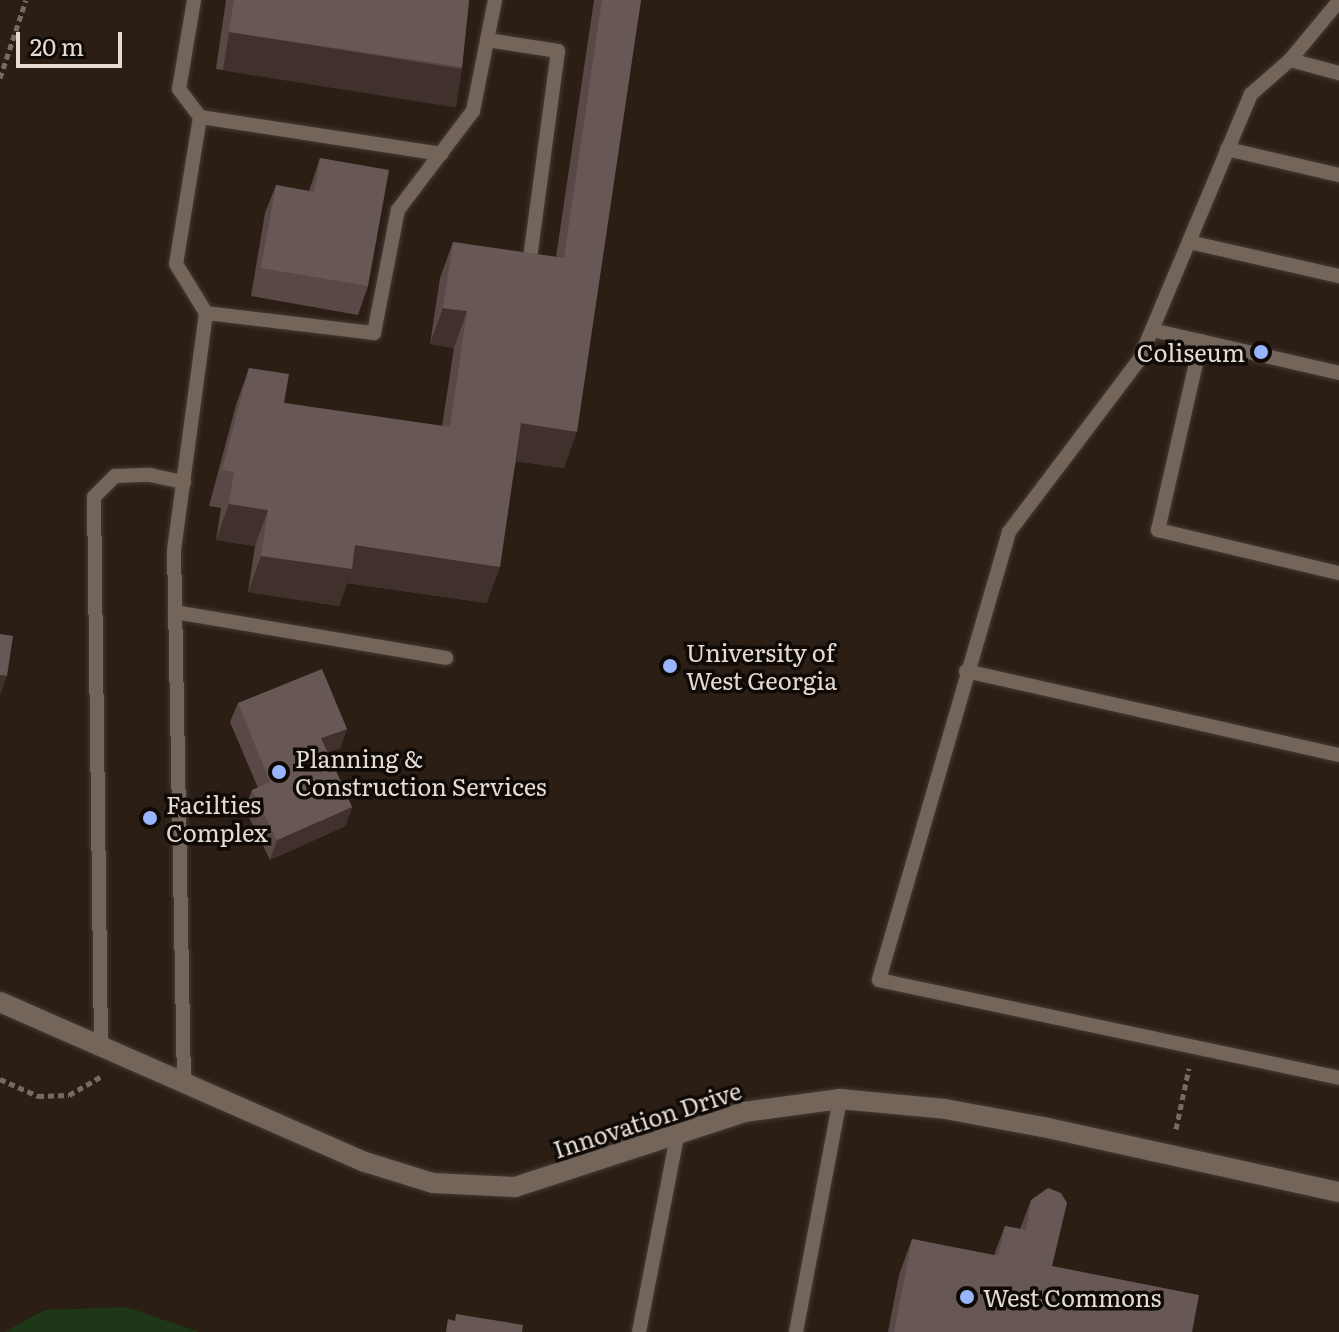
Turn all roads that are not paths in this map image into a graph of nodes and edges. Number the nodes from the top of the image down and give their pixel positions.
1 (194, 0) edge
2 (495, 0) edge
3 (1339, 1) edge
4 (487, 40) junction
5 (1290, 60) junction
6 (1339, 73) edge
7 (200, 117) junction
8 (1227, 149) junction
9 (441, 154) junction
10 (1339, 175) edge
11 (1189, 242) junction
12 (531, 252) edge
13 (1339, 276) edge
14 (206, 313) junction
15 (1152, 330) junction
16 (1201, 341) junction
17 (1339, 373) edge
18 (184, 482) junction
19 (1339, 573) edge
20 (175, 612) junction
21 (446, 658) dead end
22 (966, 671) junction
23 (1339, 755) edge
24 (0, 1002) edge
25 (101, 1046) junction
26 (1339, 1078) edge
27 (184, 1083) junction
28 (840, 1099) junction
29 (678, 1132) junction
30 (1339, 1192) edge
31 (639, 1332) edge
32 (796, 1332) edge

1 - 7 lane
2 - 4 lane
3 - 5 lane
4 - 9 lane
4 - 12 lane
5 - 6 lane
5 - 8 lane
7 - 9 lane
7 - 14 lane
8 - 10 lane
8 - 11 lane
9 - 14 lane
11 - 13 lane
11 - 15 lane
14 - 18 lane
15 - 16 lane
15 - 22 lane
16 - 17 lane
16 - 19 lane
18 - 20 lane
18 - 25 lane
20 - 21 lane
20 - 27 lane
22 - 23 lane
22 - 26 lane
24 - 25 street, Innovation Drive
25 - 27 street, Innovation Drive
27 - 29 street, Innovation Drive
28 - 29 street, Innovation Drive
28 - 30 street, Innovation Drive
28 - 32 lane
29 - 31 lane

